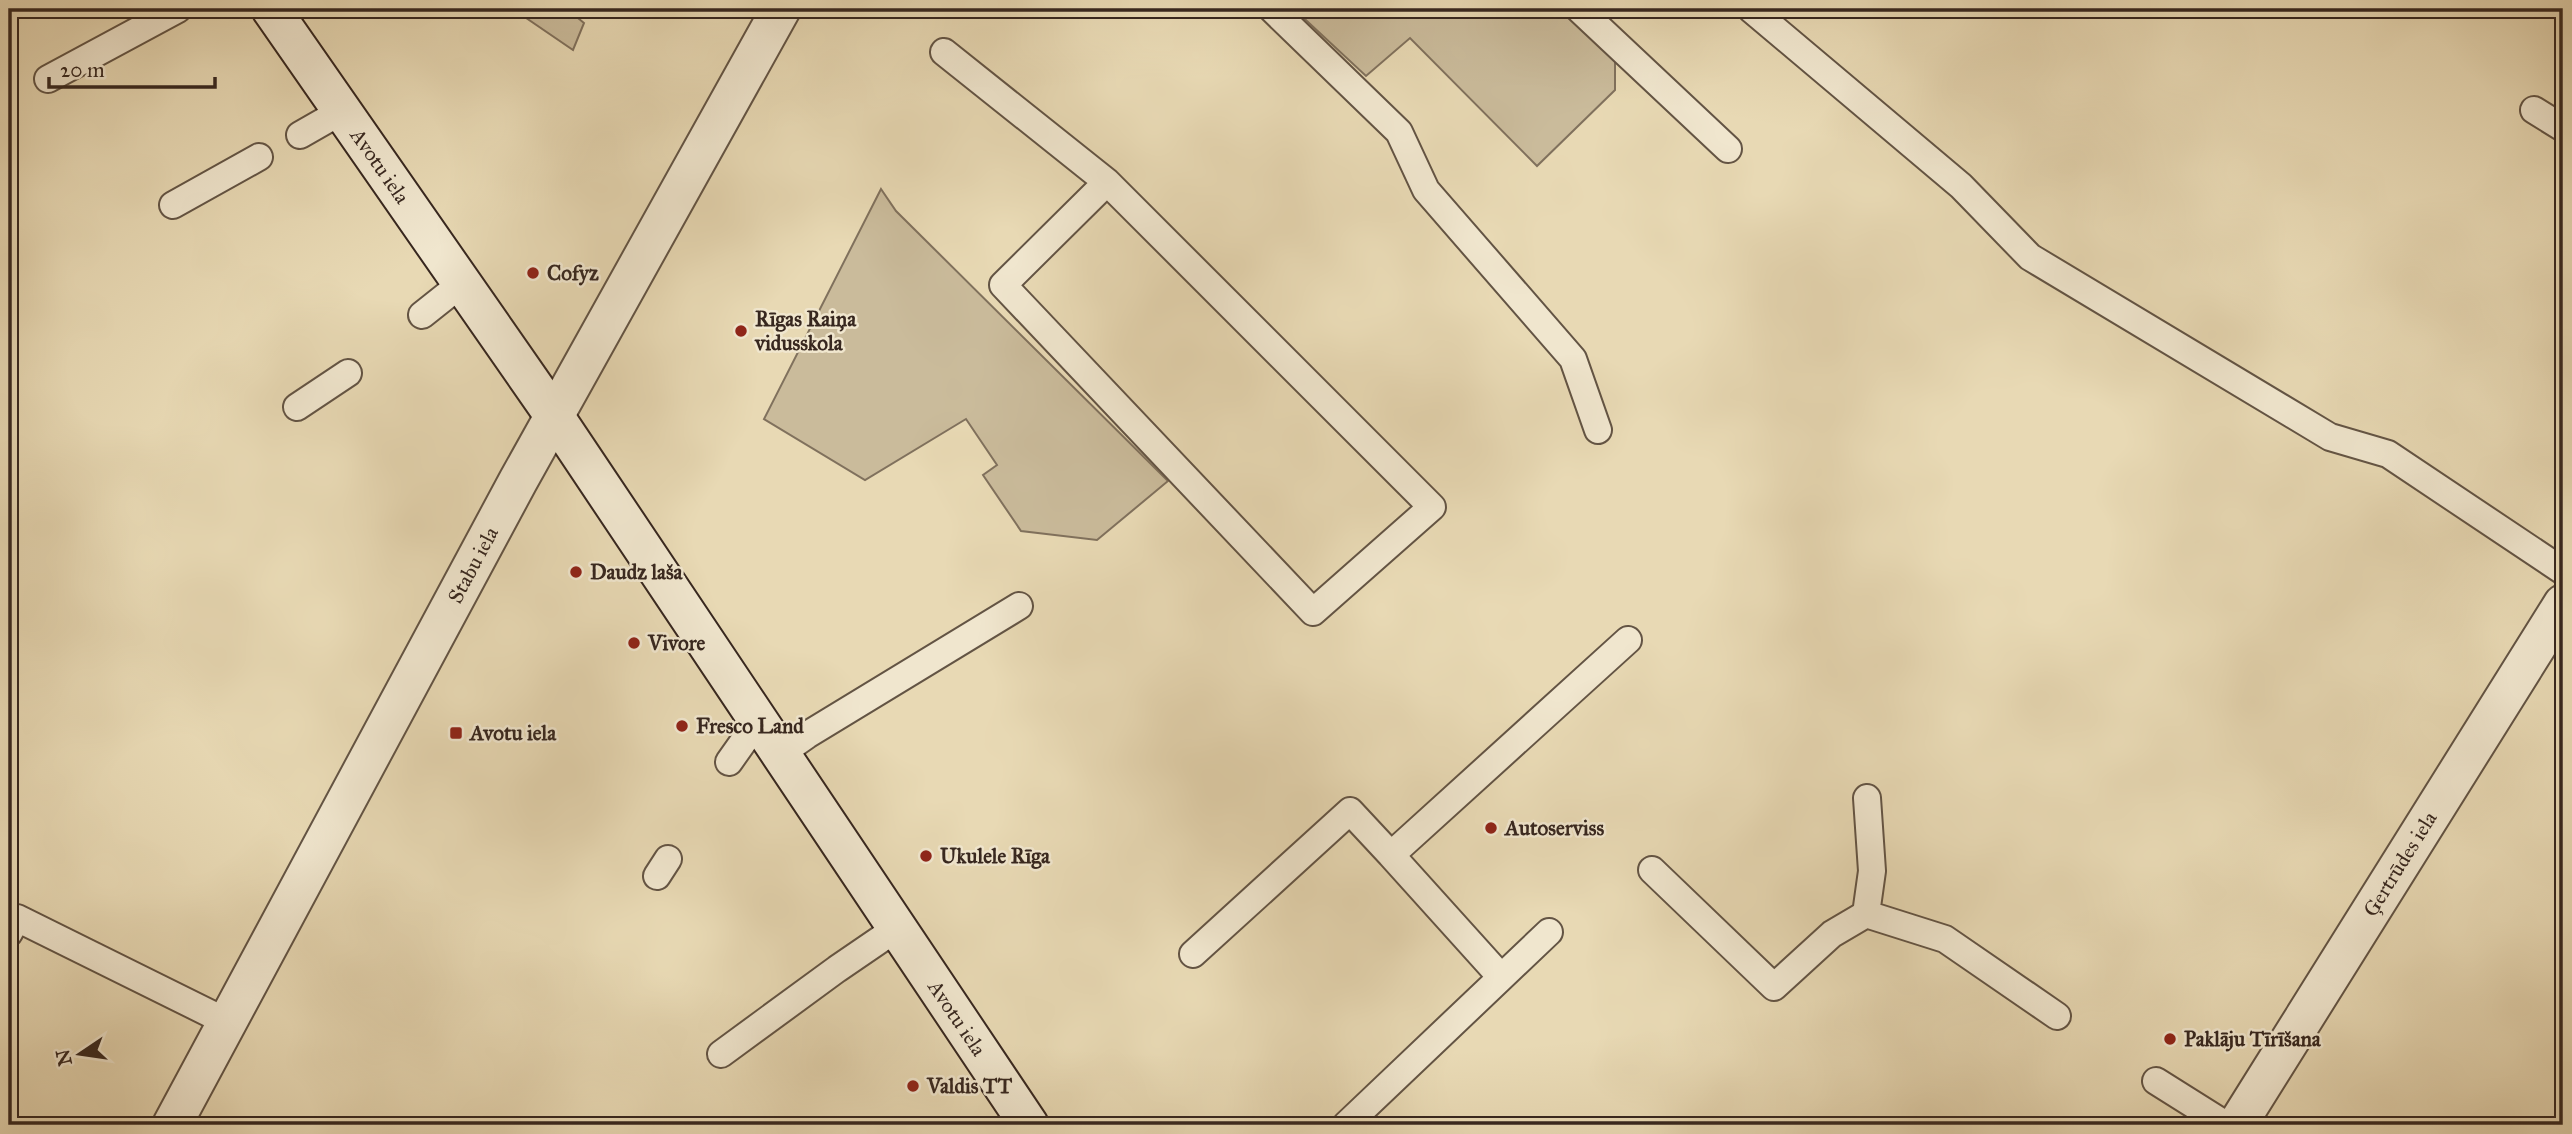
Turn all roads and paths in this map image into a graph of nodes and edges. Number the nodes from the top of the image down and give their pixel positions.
1 (178, 9) edge
2 (271, 9) edge
3 (780, 9) edge
4 (1272, 9) edge
5 (1579, 9) edge
6 (1751, 9) edge
7 (944, 52) dead end
8 (48, 79) dead end
9 (2534, 110) dead end
10 (342, 111) junction
11 (2563, 128) edge
12 (299, 135) dead end
13 (1728, 149) dead end
14 (259, 158) dead end
15 (1107, 182) junction
16 (173, 205) dead end
17 (461, 284) junction
18 (422, 315) dead end
19 (348, 373) dead end
20 (297, 407) dead end
21 (555, 417) junction
22 (1598, 430) dead end
23 (2563, 571) edge
24 (2563, 604) edge
25 (1019, 606) dead end
26 (1628, 640) dead end
27 (758, 721) junction
28 (780, 754) junction
29 (730, 761) dead end
30 (1867, 798) dead end
31 (1391, 855) junction
32 (1652, 870) dead end
33 (1866, 914) junction
34 (897, 929) junction
35 (1549, 932) dead end
36 (9, 933) edge
37 (1193, 954) dead end
38 (1501, 977) junction
39 (2057, 1016) dead end
40 (227, 1021) junction
41 (721, 1054) dead end
42 (2157, 1081) dead end
43 (172, 1125) edge
44 (1029, 1125) edge
45 (1346, 1125) edge
46 (2226, 1125) edge
47 (2237, 1125) edge

1 - 8 lane
2 - 10 street, Avotu iela
3 - 21 street, Stabu iela
4 - 22 lane
5 - 13 lane
6 - 23 lane
7 - 15 lane
9 - 11 lane
10 - 12 lane
10 - 17 street, Avotu iela
14 - 16 lane
15 - 15 lane
17 - 18 lane
17 - 21 street, Avotu iela
19 - 20 lane
21 - 27 street, Avotu iela
21 - 40 street, Stabu iela
24 - 47 street, Ģertrūdes iela
25 - 28 lane
26 - 31 lane
27 - 28 street, Avotu iela
27 - 29 lane
28 - 34 street, Avotu iela
30 - 33 lane
31 - 37 lane
31 - 38 lane
32 - 33 lane
33 - 39 lane
34 - 41 lane
34 - 44 street, Avotu iela
35 - 38 lane
36 - 40 lane
38 - 45 lane
40 - 43 street, Stabu iela
42 - 46 lane

